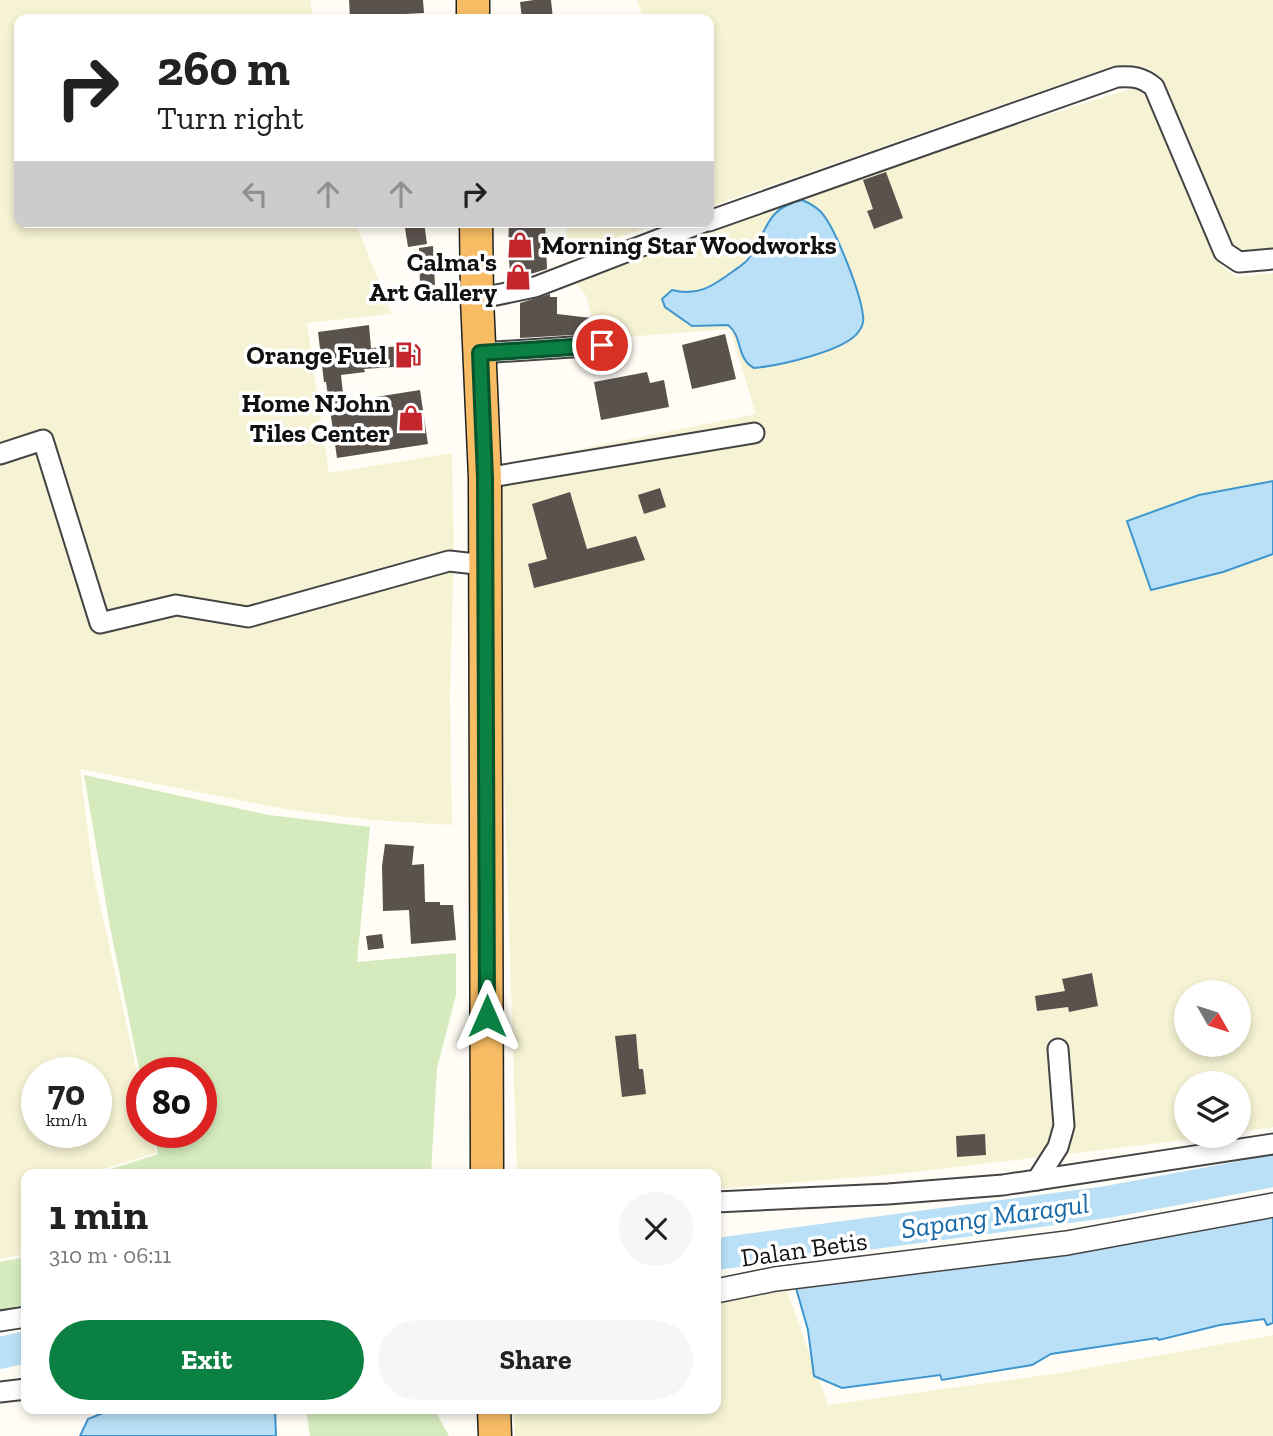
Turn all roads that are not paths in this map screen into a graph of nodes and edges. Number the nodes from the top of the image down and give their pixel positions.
1 (714, 218) edge
2 (476, 228) edge
3 (688, 228) edge
4 (1273, 259) edge
5 (477, 299) junction
6 (602, 345) dead end
7 (480, 353) junction
8 (754, 433) dead end
9 (0, 454) edge
10 (485, 478) junction
11 (485, 565) junction
12 (1058, 1049) dead end
13 (1273, 1144) edge
14 (487, 1169) edge
15 (1037, 1180) junction
16 (721, 1202) edge
17 (1273, 1205) edge
18 (721, 1290) edge
19 (21, 1318) edge
20 (0, 1321) edge
21 (21, 1389) edge
22 (0, 1392) edge
23 (494, 1414) edge
24 (495, 1436) edge

1 - 4 street
2 - 5 highway
3 - 5 street
5 - 7 highway
6 - 7 street
7 - 10 highway
8 - 10 street
9 - 11 street
10 - 11 highway
11 - 14 highway
12 - 15 street
13 - 15 street
15 - 16 street
17 - 18 street, Dalan Betis
19 - 20 street
21 - 22 street
23 - 24 highway

